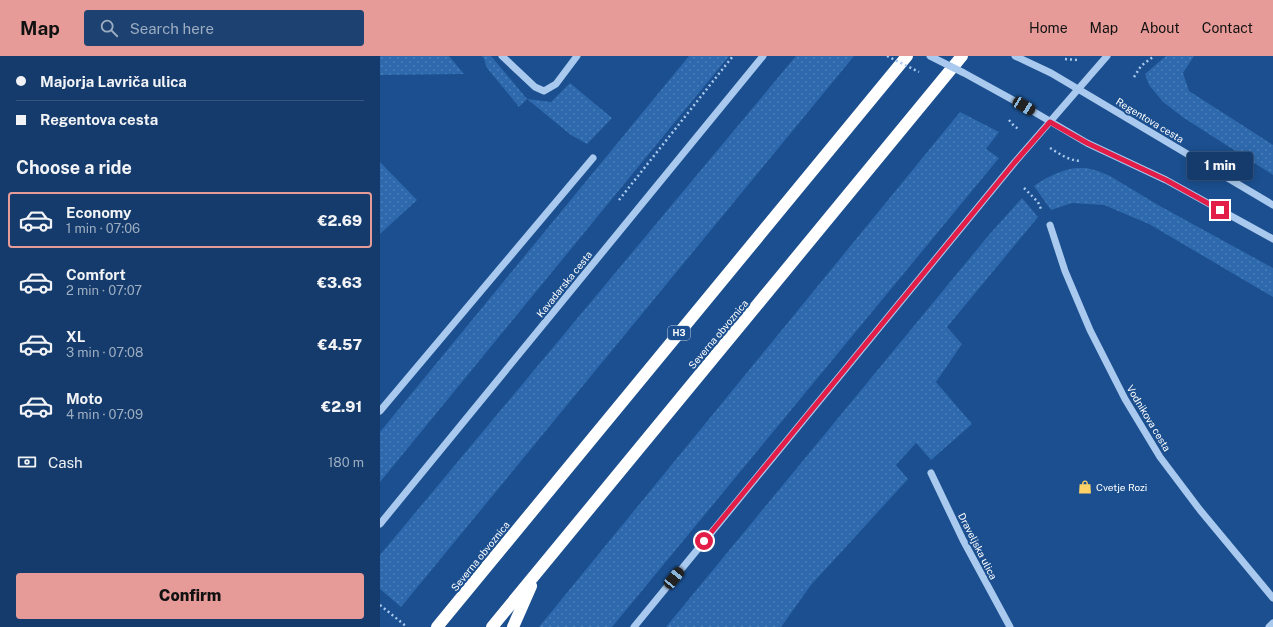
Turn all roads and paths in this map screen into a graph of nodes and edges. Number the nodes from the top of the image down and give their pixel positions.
1 (502, 56) edge
2 (577, 56) edge
3 (763, 56) edge
4 (907, 56) edge
5 (930, 56) edge
6 (962, 56) edge
7 (1015, 56) edge
8 (1107, 56) edge
9 (1154, 56) edge
10 (1060, 58) dead end
11 (1078, 60) dead end
12 (1134, 77) dead end
13 (1078, 89) junction
14 (1009, 120) dead end
15 (1050, 122) junction
16 (1014, 126) dead end
17 (593, 158) dead end
18 (1024, 188) dead end
19 (1273, 205) edge
20 (1050, 225) joint
21 (1273, 239) edge
22 (380, 411) edge
23 (931, 473) dead end
24 (380, 524) edge
25 (536, 574) junction
26 (1273, 598) edge
27 (380, 605) edge
28 (452, 610) junction
29 (1273, 623) edge
30 (407, 627) edge
31 (432, 627) edge
32 (437, 627) edge
33 (492, 627) edge
34 (514, 627) edge
35 (634, 627) edge
36 (1010, 627) edge
37 (1269, 627) edge

1 - 2 street
3 - 24 street, Kavadarska cesta
4 - 28 highway, Severna obvoznica / H3
5 - 15 street, bridge
6 - 25 highway, Severna obvoznica
7 - 13 street
8 - 13 street
9 - 12 path
10 - 11 path
13 - 15 street
13 - 19 street, Regentova cesta
14 - 16 path
15 - 21 street
15 - 35 street
17 - 22 street
18 - 20 path
20 - 26 street, Vodnikova cesta
23 - 36 street, Draveljska ulica
25 - 33 highway, Severna obvoznica
25 - 34 highway
27 - 30 path
28 - 31 highway
28 - 32 highway, Severna obvoznica / H3
29 - 37 street

